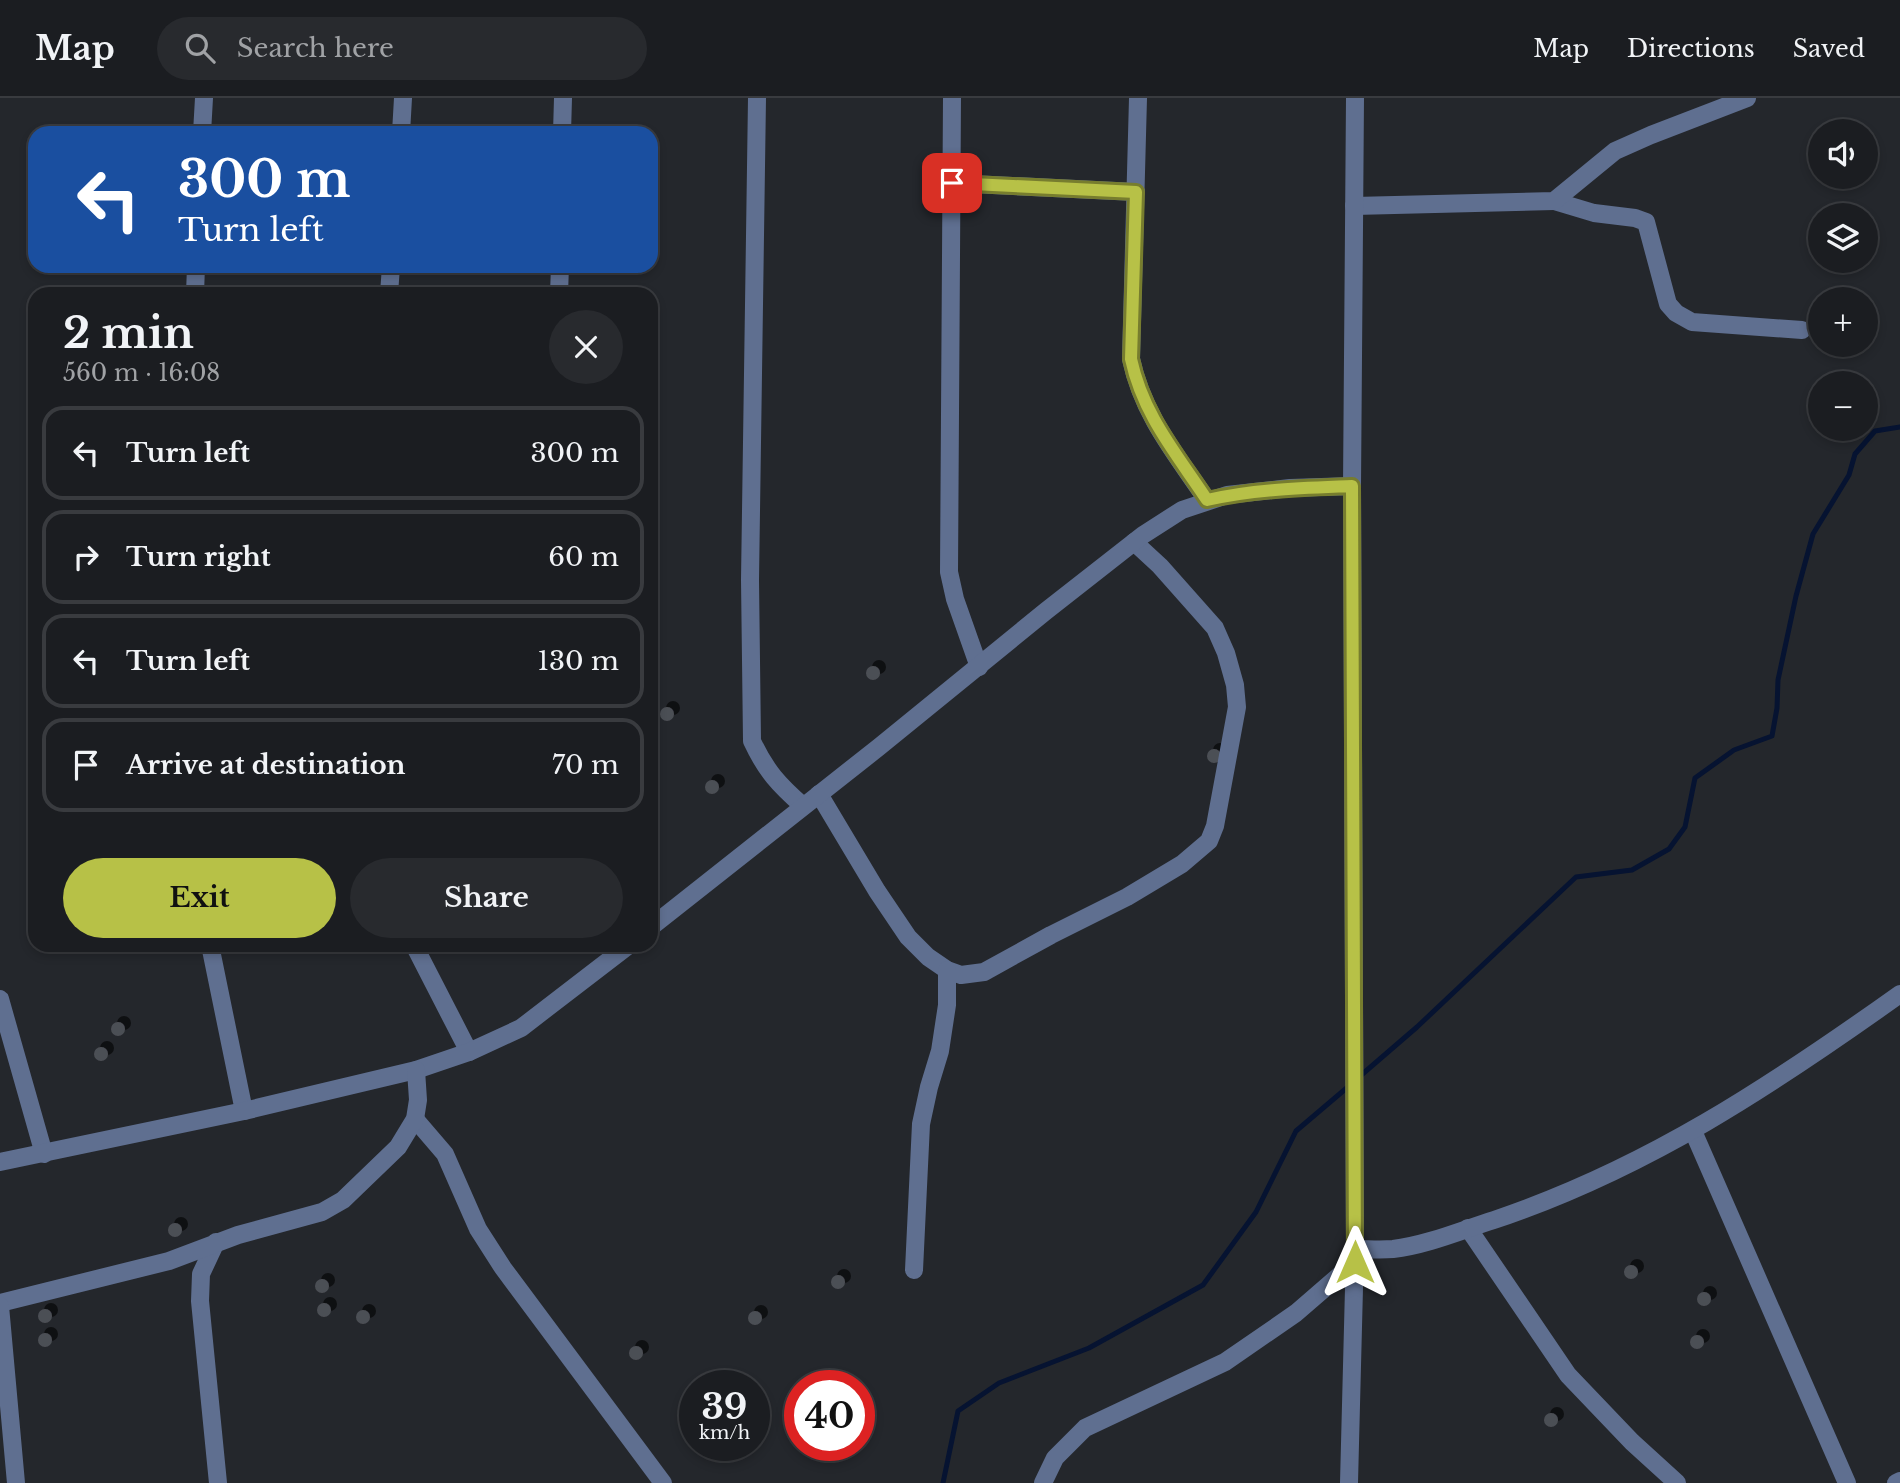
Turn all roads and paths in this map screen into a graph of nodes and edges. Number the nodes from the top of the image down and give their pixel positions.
1 (204, 98) edge
2 (403, 98) edge
3 (563, 98) edge
4 (757, 98) edge
5 (952, 98) edge
6 (1138, 98) edge
7 (1354, 98) edge
8 (1747, 98) edge
9 (202, 126) edge
10 (401, 126) edge
11 (562, 126) edge
12 (952, 183) junction
13 (1136, 192) junction
14 (1554, 201) junction
15 (1354, 206) junction
16 (1802, 330) dead end
17 (1352, 486) junction
18 (1207, 500) junction
19 (1134, 542) junction
20 (979, 667) junction
21 (819, 794) junction
22 (803, 806) junction
23 (658, 921) edge
24 (211, 952) edge
25 (418, 952) edge
26 (619, 952) edge
27 (947, 970) junction
28 (1900, 994) edge
29 (0, 999) edge
30 (469, 1052) junction
31 (416, 1070) junction
32 (244, 1111) junction
33 (415, 1119) junction
34 (1693, 1131) junction
35 (44, 1154) junction
36 (0, 1162) edge
37 (1468, 1228) junction
38 (216, 1242) junction
39 (1355, 1255) junction
40 (914, 1270) dead end
41 (0, 1304) edge
42 (16, 1483) edge
43 (218, 1483) edge
44 (663, 1483) edge
45 (1042, 1483) edge
46 (1349, 1483) edge
47 (1677, 1483) edge
48 (1847, 1483) edge

1 - 9 street
2 - 10 street
3 - 11 street
4 - 22 street
5 - 12 street
6 - 13 street
7 - 15 street
8 - 14 street
12 - 13 street
12 - 20 street
13 - 18 street
14 - 15 street
14 - 16 street
15 - 17 street
17 - 18 street
17 - 39 street
18 - 19 street
19 - 20 street
19 - 27 street
20 - 21 street
21 - 22 street
21 - 27 street
22 - 23 street
24 - 32 street
25 - 30 street
26 - 30 street
27 - 40 street
28 - 34 street
29 - 35 street
30 - 31 street
31 - 32 street
31 - 33 street
32 - 35 street
33 - 38 street
33 - 44 street
34 - 37 street
34 - 48 street
35 - 36 street
37 - 39 street
37 - 47 street
38 - 41 street
38 - 43 street
39 - 45 street
39 - 46 street
41 - 42 street

